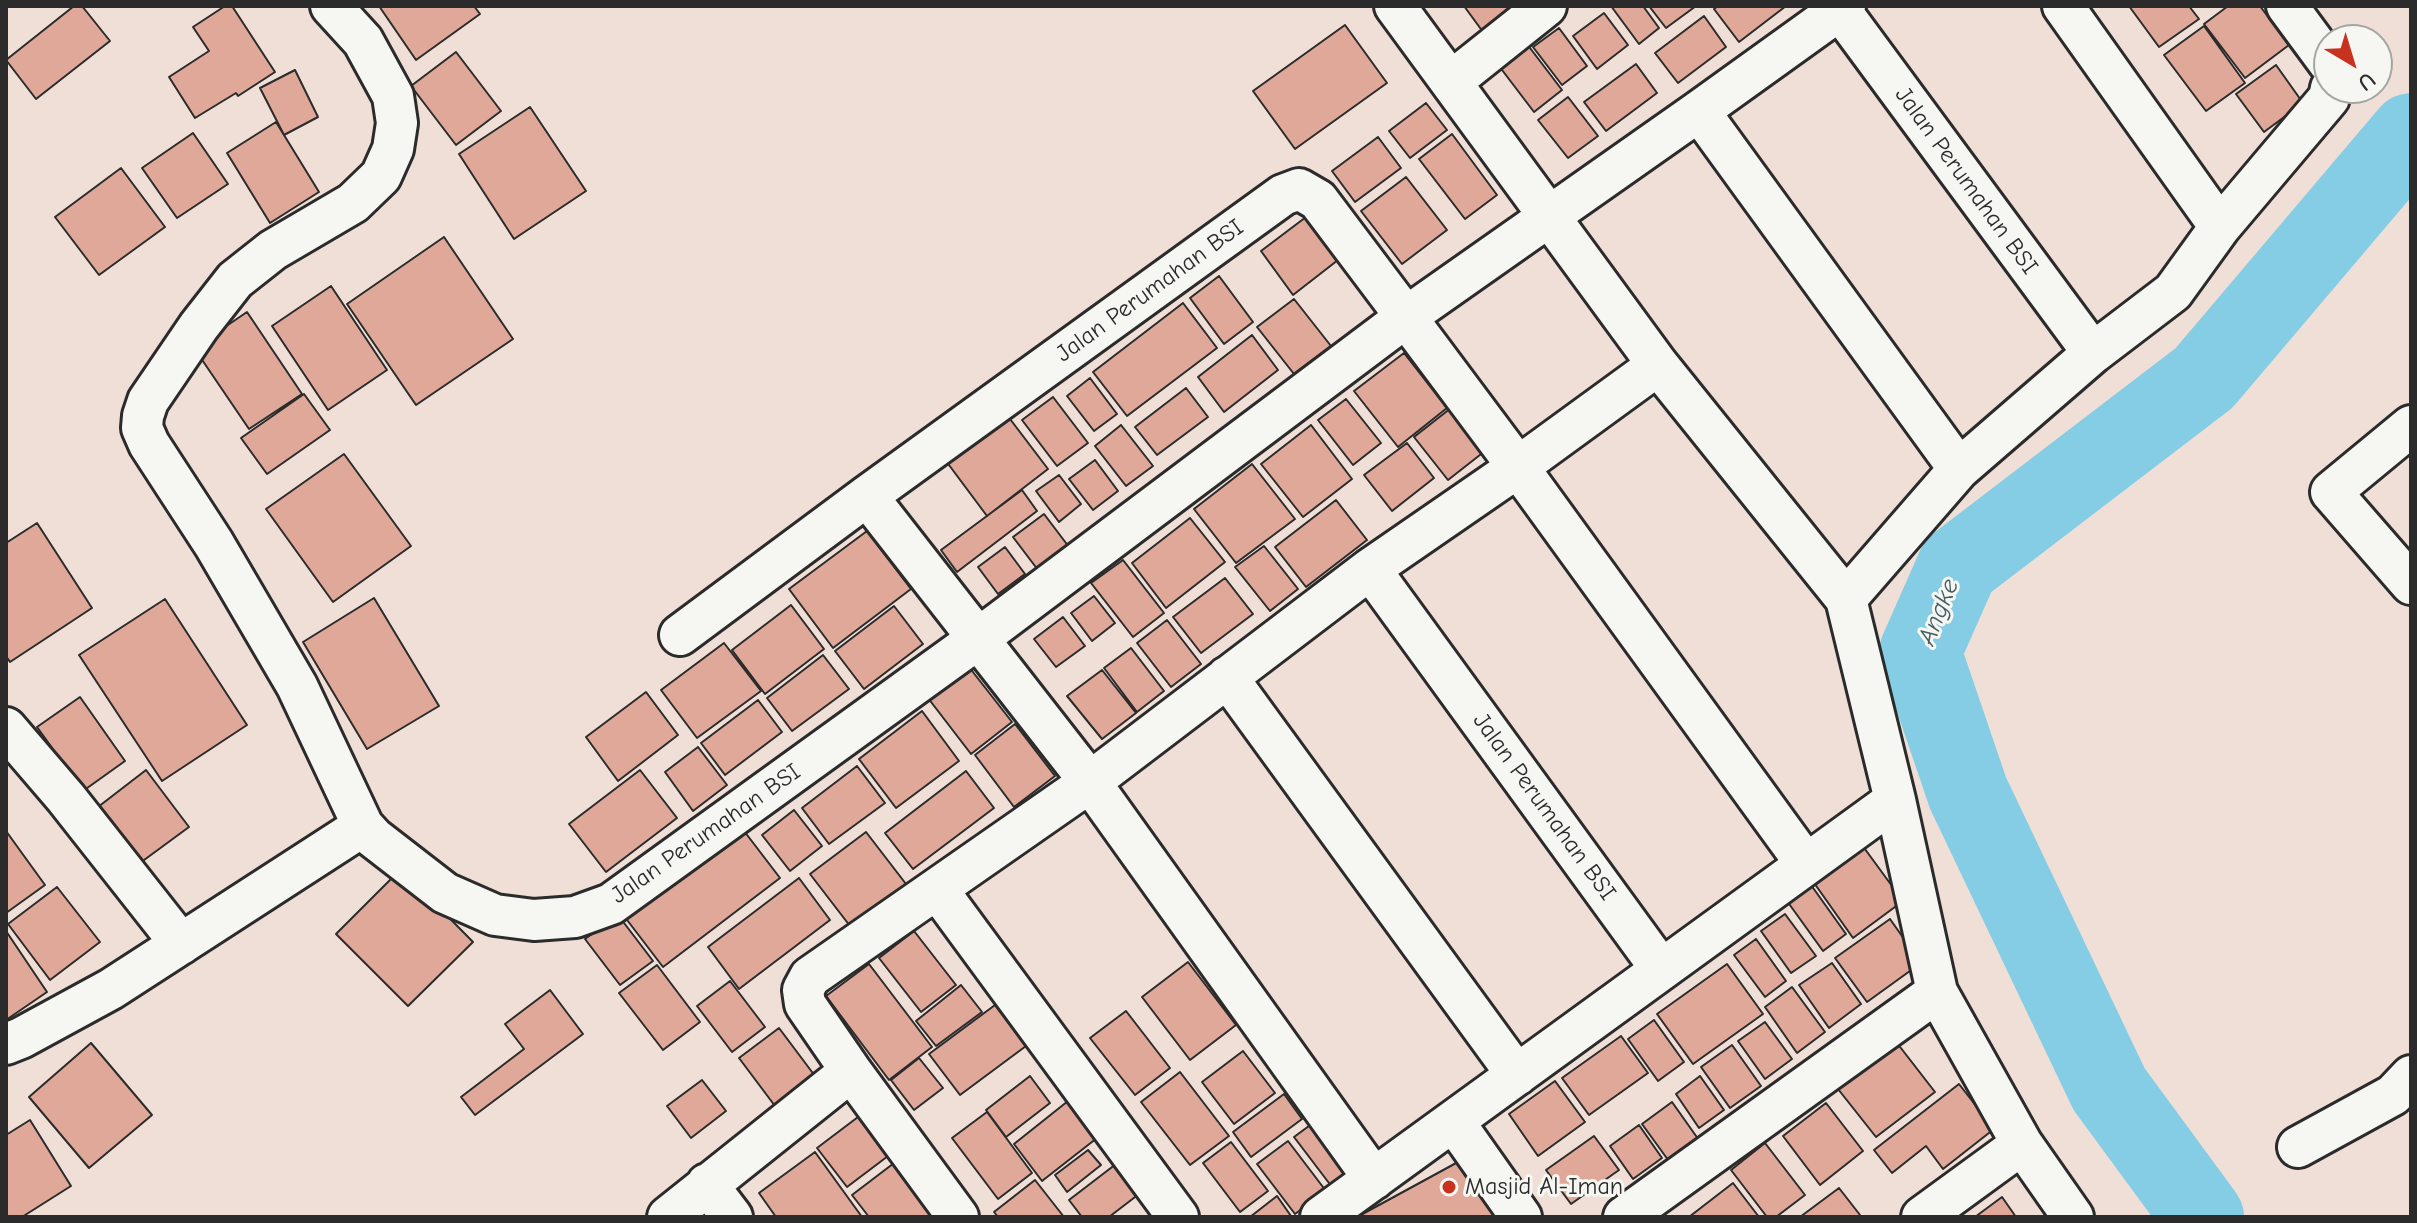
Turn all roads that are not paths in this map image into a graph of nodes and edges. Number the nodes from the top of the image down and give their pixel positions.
1 (331, 6) edge
2 (1395, 6) edge
3 (1546, 6) edge
4 (2063, 6) edge
5 (2287, 6) edge
6 (1842, 8) edge
7 (2313, 41) edge
8 (1452, 81) junction
9 (2324, 104) edge
10 (1699, 111) junction
11 (1550, 216) junction
12 (2220, 227) junction
13 (1406, 317) junction
14 (2093, 353) junction
15 (1658, 365) junction
16 (2411, 426) edge
17 (1518, 467) junction
18 (1959, 469) junction
19 (867, 496) junction
20 (1370, 569) junction
21 (2411, 584) edge
22 (1846, 599) junction
23 (680, 635) dead end
24 (979, 638) junction
25 (1227, 677) junction
26 (6, 728) edge
27 (1090, 782) junction
28 (1895, 800) junction
29 (363, 826) junction
30 (1806, 864) junction
31 (937, 889) junction
32 (181, 944) junction
33 (1661, 969) junction
34 (1937, 992) junction
35 (6, 1044) edge
36 (851, 1071) junction
37 (1517, 1075) junction
38 (2405, 1094) edge
39 (1454, 1122) junction
40 (2022, 1144) junction
41 (2298, 1147) dead end
42 (1374, 1179) junction
43 (707, 1184) junction
44 (668, 1217) edge
45 (732, 1217) edge
46 (958, 1217) edge
47 (1178, 1217) edge
48 (1321, 1217) edge
49 (1521, 1217) edge
50 (1624, 1217) edge
51 (1922, 1217) edge
52 (2073, 1217) edge

1 - 29 street
2 - 8 street
3 - 8 street
4 - 12 street
5 - 7 street
6 - 10 street, Jalan Perumahan BSI
6 - 14 street, Jalan Perumahan BSI
8 - 11 street
9 - 12 street
10 - 11 street, Jalan Perumahan BSI
10 - 18 street
11 - 13 street, Jalan Perumahan BSI
11 - 15 street
12 - 14 street
13 - 17 street, Jalan Perumahan BSI
13 - 19 street, Jalan Perumahan BSI
13 - 24 street, Jalan Perumahan BSI
14 - 18 street
15 - 17 street
15 - 22 street
16 - 21 street
17 - 20 street
17 - 30 street, Jalan Perumahan BSI
18 - 22 street
19 - 23 street, Jalan Perumahan BSI
19 - 24 street
20 - 25 street
20 - 33 street, Jalan Perumahan BSI
22 - 28 street
24 - 27 street
24 - 29 street, Jalan Perumahan BSI
25 - 27 street
25 - 37 street
26 - 32 street
27 - 31 street
27 - 42 street
28 - 30 street
28 - 34 street
29 - 32 street
30 - 33 street
31 - 36 street
31 - 47 street
32 - 35 street
33 - 37 street
34 - 40 street
34 - 50 street
36 - 43 street
36 - 46 street
37 - 39 street
38 - 41 street
39 - 42 street
39 - 49 street
40 - 51 street
40 - 52 street
42 - 48 street
43 - 44 street
43 - 45 street

